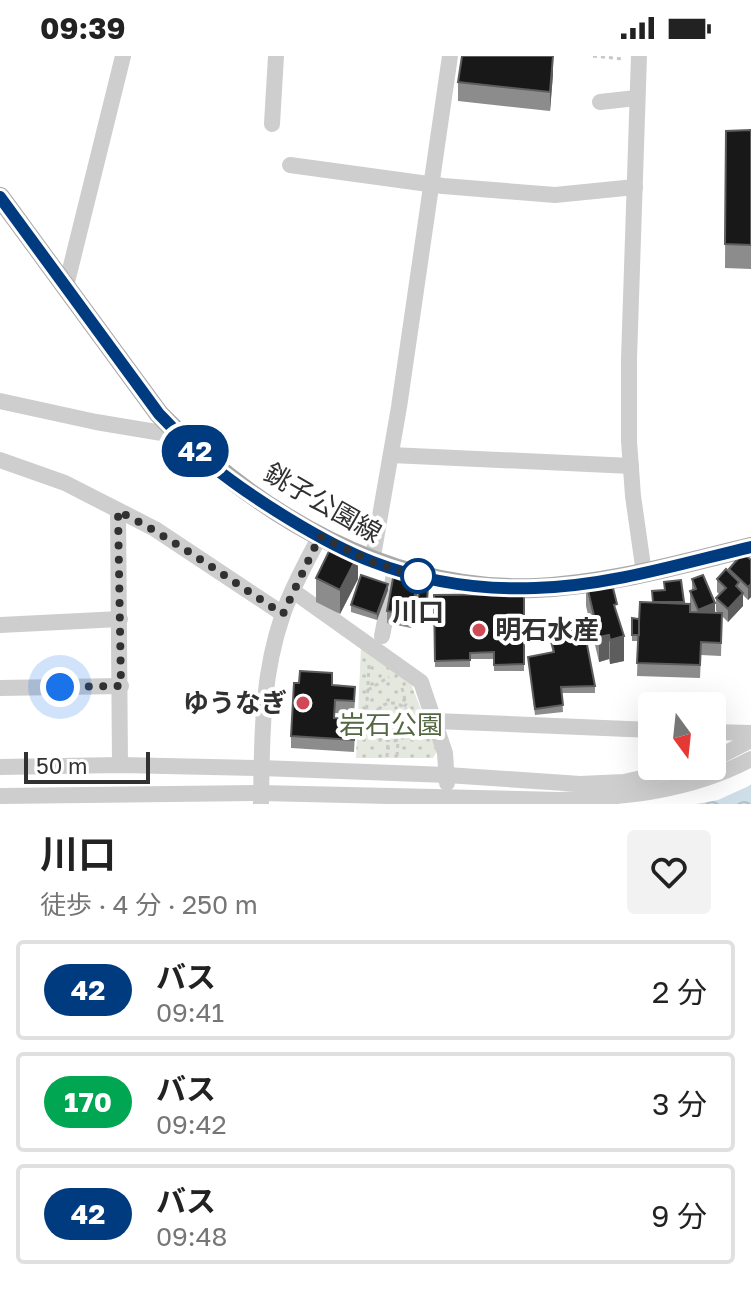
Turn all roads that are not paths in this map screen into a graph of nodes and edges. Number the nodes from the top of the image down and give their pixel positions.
1 (123, 56) edge
2 (276, 56) edge
3 (450, 56) edge
4 (639, 58) edge
5 (636, 98) junction
6 (600, 102) dead end
7 (272, 124) dead end
8 (290, 165) dead end
9 (432, 184) junction
10 (635, 187) junction
11 (0, 197) edge
12 (66, 286) junction
13 (0, 401) edge
14 (180, 436) junction
15 (391, 455) junction
16 (0, 460) edge
17 (631, 466) junction
18 (118, 511) junction
19 (320, 536) junction
20 (751, 547) edge
21 (372, 562) junction
22 (395, 569) junction
23 (644, 573) junction
24 (293, 591) junction
25 (283, 614) junction
26 (120, 619) junction
27 (0, 625) edge
28 (382, 636) dead end
29 (121, 686) junction
30 (0, 688) edge
31 (435, 721) junction
32 (638, 729) edge
33 (726, 732) edge
34 (751, 733) edge
35 (751, 740) edge
36 (726, 753) edge
37 (751, 759) edge
38 (120, 765) junction
39 (0, 767) edge
40 (261, 768) junction
41 (447, 775) junction
42 (638, 779) edge
43 (0, 796) edge
44 (446, 796) junction
45 (261, 798) edge

1 - 12 street
2 - 7 street
3 - 9 street
4 - 5 street
5 - 6 street
5 - 10 street
8 - 9 street
9 - 10 street
9 - 15 street
10 - 17 street
11 - 12 main road, 銚子公園線
12 - 14 main road, 銚子公園線
13 - 14 street
14 - 19 main road, 銚子公園線
15 - 17 street
15 - 21 street
16 - 18 street
17 - 23 street
18 - 25 street
18 - 26 street
19 - 21 main road, 銚子公園線
19 - 24 street
20 - 23 main road, 銚子公園線
21 - 22 main road, 銚子公園線
22 - 23 main road, 銚子公園線
22 - 28 street
24 - 25 street
24 - 31 street
25 - 40 street
26 - 27 street
26 - 29 street
29 - 30 street
29 - 38 street
31 - 32 street
31 - 41 street
33 - 34 street
35 - 36 street
37 - 44 street
38 - 39 street
38 - 40 street
40 - 41 street
40 - 45 street
41 - 42 street
41 - 44 street
43 - 45 street
44 - 45 street

